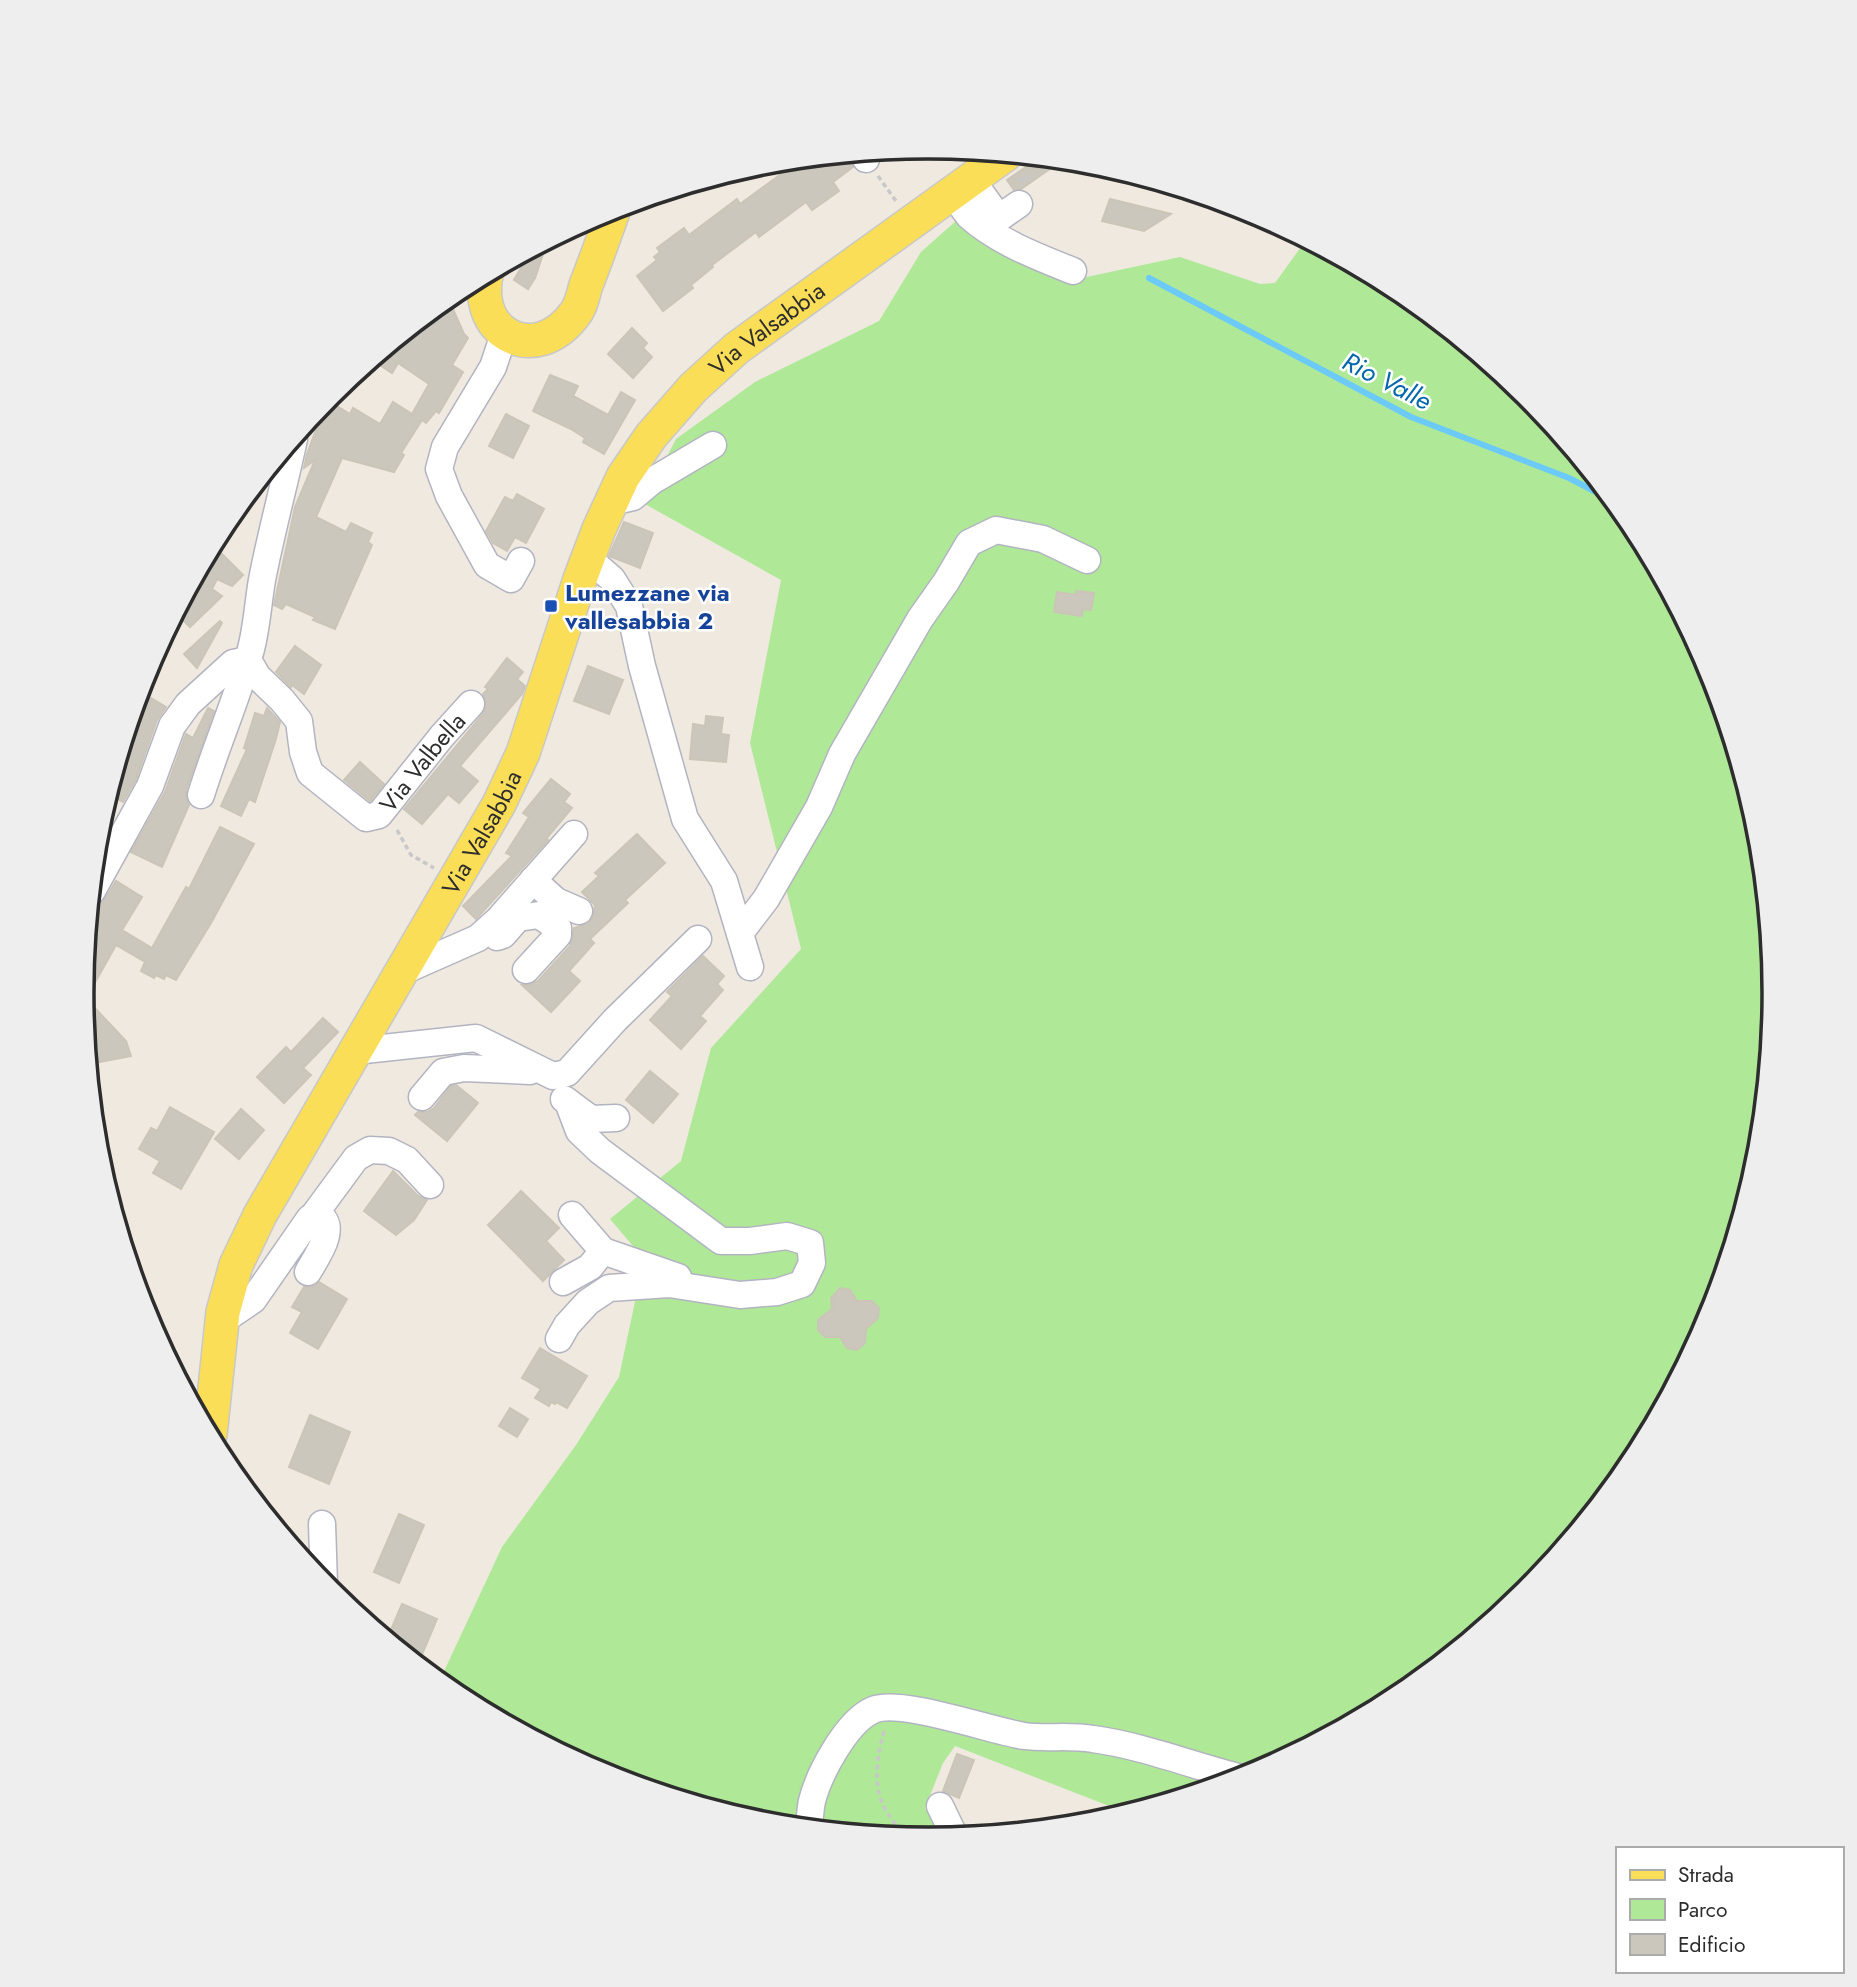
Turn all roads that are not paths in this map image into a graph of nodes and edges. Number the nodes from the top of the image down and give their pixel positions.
1 (1016, 165) edge
2 (962, 186) junction
3 (1025, 193) road end
4 (609, 223) edge
5 (1073, 271) dead end
6 (483, 289) edge
7 (504, 334) junction
8 (713, 445) dead end
9 (290, 458) edge
10 (611, 502) junction
11 (588, 558) junction
12 (1087, 560) dead end
13 (521, 561) dead end
14 (248, 660) junction
15 (471, 704) dead end
16 (682, 746) dead end
17 (201, 795) dead end
18 (574, 834) dead end
19 (697, 838) junction
20 (105, 868) edge
21 (525, 889) junction
22 (579, 911) dead end
23 (740, 933) junction
24 (478, 938) junction
25 (698, 939) dead end
26 (750, 967) dead end
27 (526, 970) dead end
28 (401, 972) junction
29 (355, 1051) junction
30 (524, 1065) junction
31 (422, 1097) dead end
32 (568, 1102) junction
33 (604, 1119) dead end
34 (430, 1185) dead end
35 (314, 1215) junction
36 (572, 1215) dead end
37 (603, 1251) junction
38 (311, 1268) dead end
39 (563, 1282) dead end
40 (698, 1288) junction
41 (222, 1321) junction
42 (563, 1332) dead end
43 (212, 1419) edge
44 (322, 1524) dead end
45 (323, 1567) edge
46 (1225, 1773) edge
47 (940, 1806) dead end
48 (810, 1818) edge
49 (950, 1827) edge

1 - 2 main road, Via Valsabbia
2 - 3 street
2 - 5 street
2 - 10 main road, Via Valsabbia
4 - 7 main road
6 - 7 main road
7 - 13 street
8 - 10 street
9 - 14 street
10 - 11 main road, Via Valsabbia
11 - 19 street
11 - 28 main road, Via Valsabbia
12 - 23 street
14 - 15 street, Via Valbella
14 - 17 street
14 - 20 street
16 - 19 street
18 - 21 street
19 - 23 street
21 - 22 street
21 - 24 street
23 - 26 street
24 - 27 street
24 - 28 street
25 - 30 street
28 - 29 main road, Via Valsabbia
29 - 30 street
29 - 41 main road, Via Valsabbia
30 - 31 street
30 - 32 street
32 - 33 street
32 - 40 street
34 - 35 street
35 - 38 street
35 - 41 street
36 - 37 street
37 - 39 street
37 - 40 street
40 - 42 street
41 - 43 main road, Via Valsabbia
44 - 45 street
46 - 48 street
47 - 49 street

